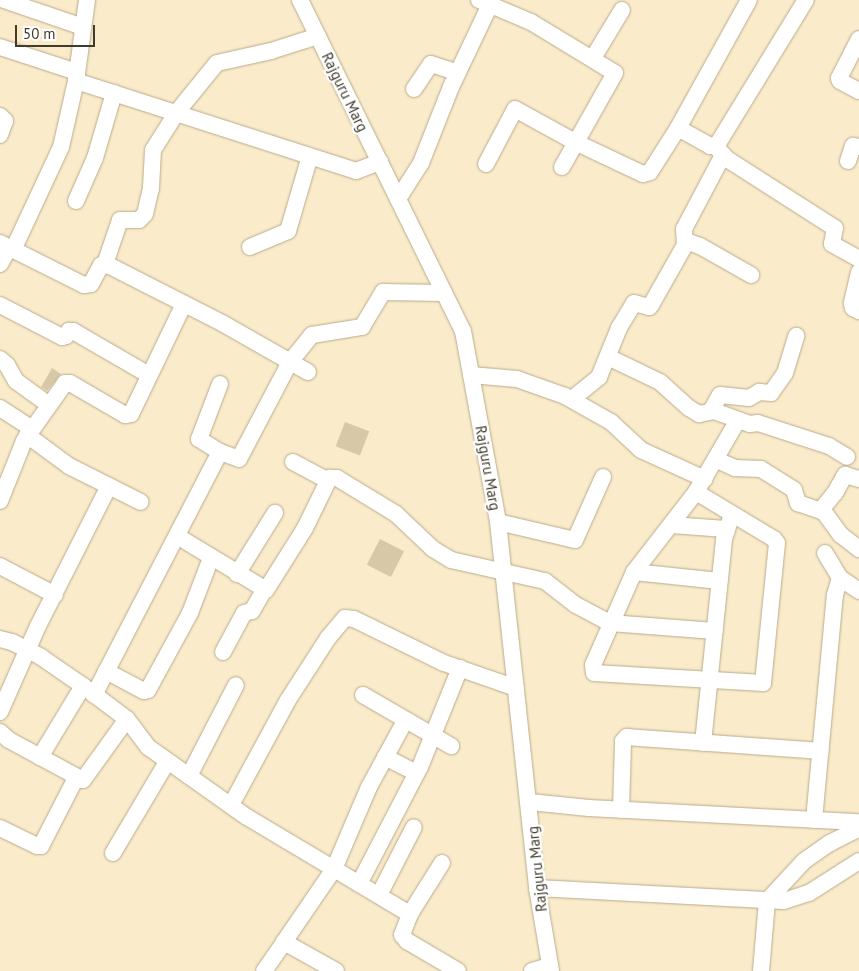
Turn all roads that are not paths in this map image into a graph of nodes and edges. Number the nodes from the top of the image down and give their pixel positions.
1 (4, 0) edge
2 (87, 0) edge
3 (300, 0) edge
4 (749, 0) edge
5 (806, 0) edge
6 (485, 2) edge
7 (622, 10) dead end
8 (83, 28) junction
9 (318, 36) junction
10 (859, 39) edge
11 (0, 47) edge
12 (593, 58) junction
13 (458, 73) junction
14 (77, 76) junction
15 (414, 89) dead end
16 (859, 92) edge
17 (114, 93) junction
18 (177, 112) junction
19 (0, 116) edge
20 (678, 128) junction
21 (0, 136) edge
22 (575, 142) junction
23 (859, 147) edge
24 (719, 151) junction
25 (310, 156) junction
26 (848, 161) dead end
27 (380, 162) junction
28 (486, 164) dead end
29 (562, 167) dead end
30 (398, 199) junction
31 (76, 201) dead end
32 (686, 242) junction
33 (7, 247) edge
34 (250, 247) dead end
35 (859, 259) edge
36 (0, 264) edge
37 (104, 264) junction
38 (859, 272) edge
39 (751, 275) dead end
40 (444, 293) junction
41 (184, 304) junction
42 (0, 306) edge
43 (859, 311) edge
44 (796, 336) dead end
45 (608, 357) junction
46 (0, 359) edge
47 (290, 362) junction
48 (308, 372) dead end
49 (149, 375) junction
50 (471, 375) junction
51 (220, 384) dead end
52 (572, 399) junction
53 (49, 405) junction
54 (0, 408) edge
55 (711, 411) junction
56 (738, 420) junction
57 (29, 432) junction
58 (220, 452) junction
59 (847, 457) dead end
60 (717, 460) junction
61 (292, 462) dead end
62 (602, 477) dead end
63 (859, 479) edge
64 (328, 480) junction
65 (109, 486) junction
66 (701, 486) junction
67 (0, 501) edge
68 (141, 502) dead end
69 (821, 510) junction
70 (275, 513) dead end
71 (732, 514) junction
72 (498, 522) junction
73 (671, 525) junction
74 (726, 530) junction
75 (177, 536) junction
76 (859, 549) edge
77 (825, 553) dead end
78 (210, 558) junction
79 (0, 566) edge
80 (502, 571) junction
81 (634, 572) junction
82 (237, 574) junction
83 (840, 578) junction
84 (720, 581) junction
85 (264, 590) junction
86 (859, 590) edge
87 (55, 596) junction
88 (610, 623) junction
89 (714, 631) junction
90 (0, 639) edge
91 (28, 650) junction
92 (223, 652) dead end
93 (460, 668) junction
94 (106, 671) junction
95 (709, 680) junction
96 (236, 685) dead end
97 (516, 688) junction
98 (88, 690) junction
99 (363, 695) dead end
100 (0, 712) edge
101 (127, 719) junction
102 (405, 721) junction
103 (0, 732) edge
104 (433, 736) junction
105 (703, 743) junction
106 (450, 746) dead end
107 (820, 751) junction
108 (40, 757) junction
109 (385, 757) junction
110 (167, 762) junction
111 (416, 773) junction
112 (189, 776) junction
113 (76, 778) junction
114 (530, 802) junction
115 (231, 805) junction
116 (622, 810) junction
117 (814, 820) junction
118 (859, 822) edge
119 (414, 827) dead end
120 (0, 828) edge
121 (859, 828) edge
122 (113, 853) dead end
123 (859, 861) edge
124 (442, 863) dead end
125 (334, 869) junction
126 (359, 884) junction
127 (538, 888) junction
128 (379, 895) junction
129 (767, 901) junction
130 (410, 914) junction
131 (284, 942) junction
132 (551, 968) edge
133 (264, 971) edge
134 (336, 971) edge
135 (458, 971) edge
136 (532, 971) edge
137 (761, 971) edge

1 - 8 street
2 - 8 street
3 - 9 street, Rajguru Marg
4 - 20 street
5 - 24 street
6 - 12 street
6 - 13 street
7 - 12 street
8 - 14 street
9 - 18 street
9 - 27 street, Rajguru Marg
10 - 16 street
11 - 14 street
12 - 22 street
13 - 15 street
13 - 30 street
14 - 17 street
14 - 33 street
17 - 18 street
17 - 31 street
18 - 25 street
18 - 37 street
19 - 21 street
20 - 22 street
20 - 24 street
22 - 28 street
22 - 29 street
23 - 26 street
24 - 32 street
24 - 35 street
25 - 27 street
25 - 34 street
27 - 30 street, Rajguru Marg
30 - 40 street, Rajguru Marg
32 - 39 street
32 - 45 street
33 - 36 street
33 - 37 street
37 - 41 street
38 - 43 street
40 - 47 street
40 - 50 street, Rajguru Marg
41 - 47 street
41 - 49 street
42 - 49 street
44 - 55 street
45 - 52 street
45 - 55 street
46 - 53 street
47 - 48 street
47 - 58 street
49 - 53 street
50 - 52 street
50 - 72 street, Rajguru Marg
51 - 58 street
52 - 66 street
53 - 57 street
54 - 57 street
55 - 56 street
56 - 59 street
56 - 60 street
57 - 65 street
57 - 67 street
58 - 75 street
60 - 66 street
60 - 69 street
61 - 64 street
62 - 72 street
63 - 69 street
64 - 80 street
64 - 85 street
65 - 68 street
65 - 87 street
66 - 71 street
66 - 73 street
69 - 76 street
70 - 82 street
71 - 74 street
71 - 95 street
72 - 80 street, Rajguru Marg
73 - 74 street
73 - 81 street
74 - 84 street
75 - 78 street
75 - 94 street
77 - 83 street
78 - 82 street
78 - 94 street
79 - 87 street
80 - 88 street
80 - 97 street, Rajguru Marg
81 - 84 street
81 - 88 street
82 - 85 street
83 - 86 street
83 - 107 street
84 - 89 street
85 - 92 street
87 - 91 street
88 - 89 street
88 - 95 street
89 - 95 street
90 - 91 street
91 - 98 street
91 - 100 street
93 - 97 street
93 - 104 street
93 - 115 street
94 - 98 street
95 - 105 street
96 - 112 street
97 - 114 street, Rajguru Marg
98 - 101 street
98 - 108 street
99 - 102 street
101 - 110 street
101 - 113 street
102 - 104 street
102 - 109 street
103 - 108 street
104 - 106 street
104 - 111 street
105 - 107 street
105 - 116 street
107 - 117 street
108 - 113 street
109 - 111 street
109 - 125 street
110 - 112 street
110 - 122 street
111 - 126 street
112 - 115 street
113 - 120 street
114 - 116 street
114 - 127 street, Rajguru Marg
115 - 125 street
116 - 117 street
117 - 118 street
119 - 128 street
121 - 129 street
123 - 129 street
124 - 130 street
125 - 126 street
125 - 131 street
126 - 128 street
127 - 129 street
127 - 132 street, Rajguru Marg
128 - 130 street
129 - 137 street
130 - 135 street
131 - 133 street
131 - 134 street
132 - 136 street

